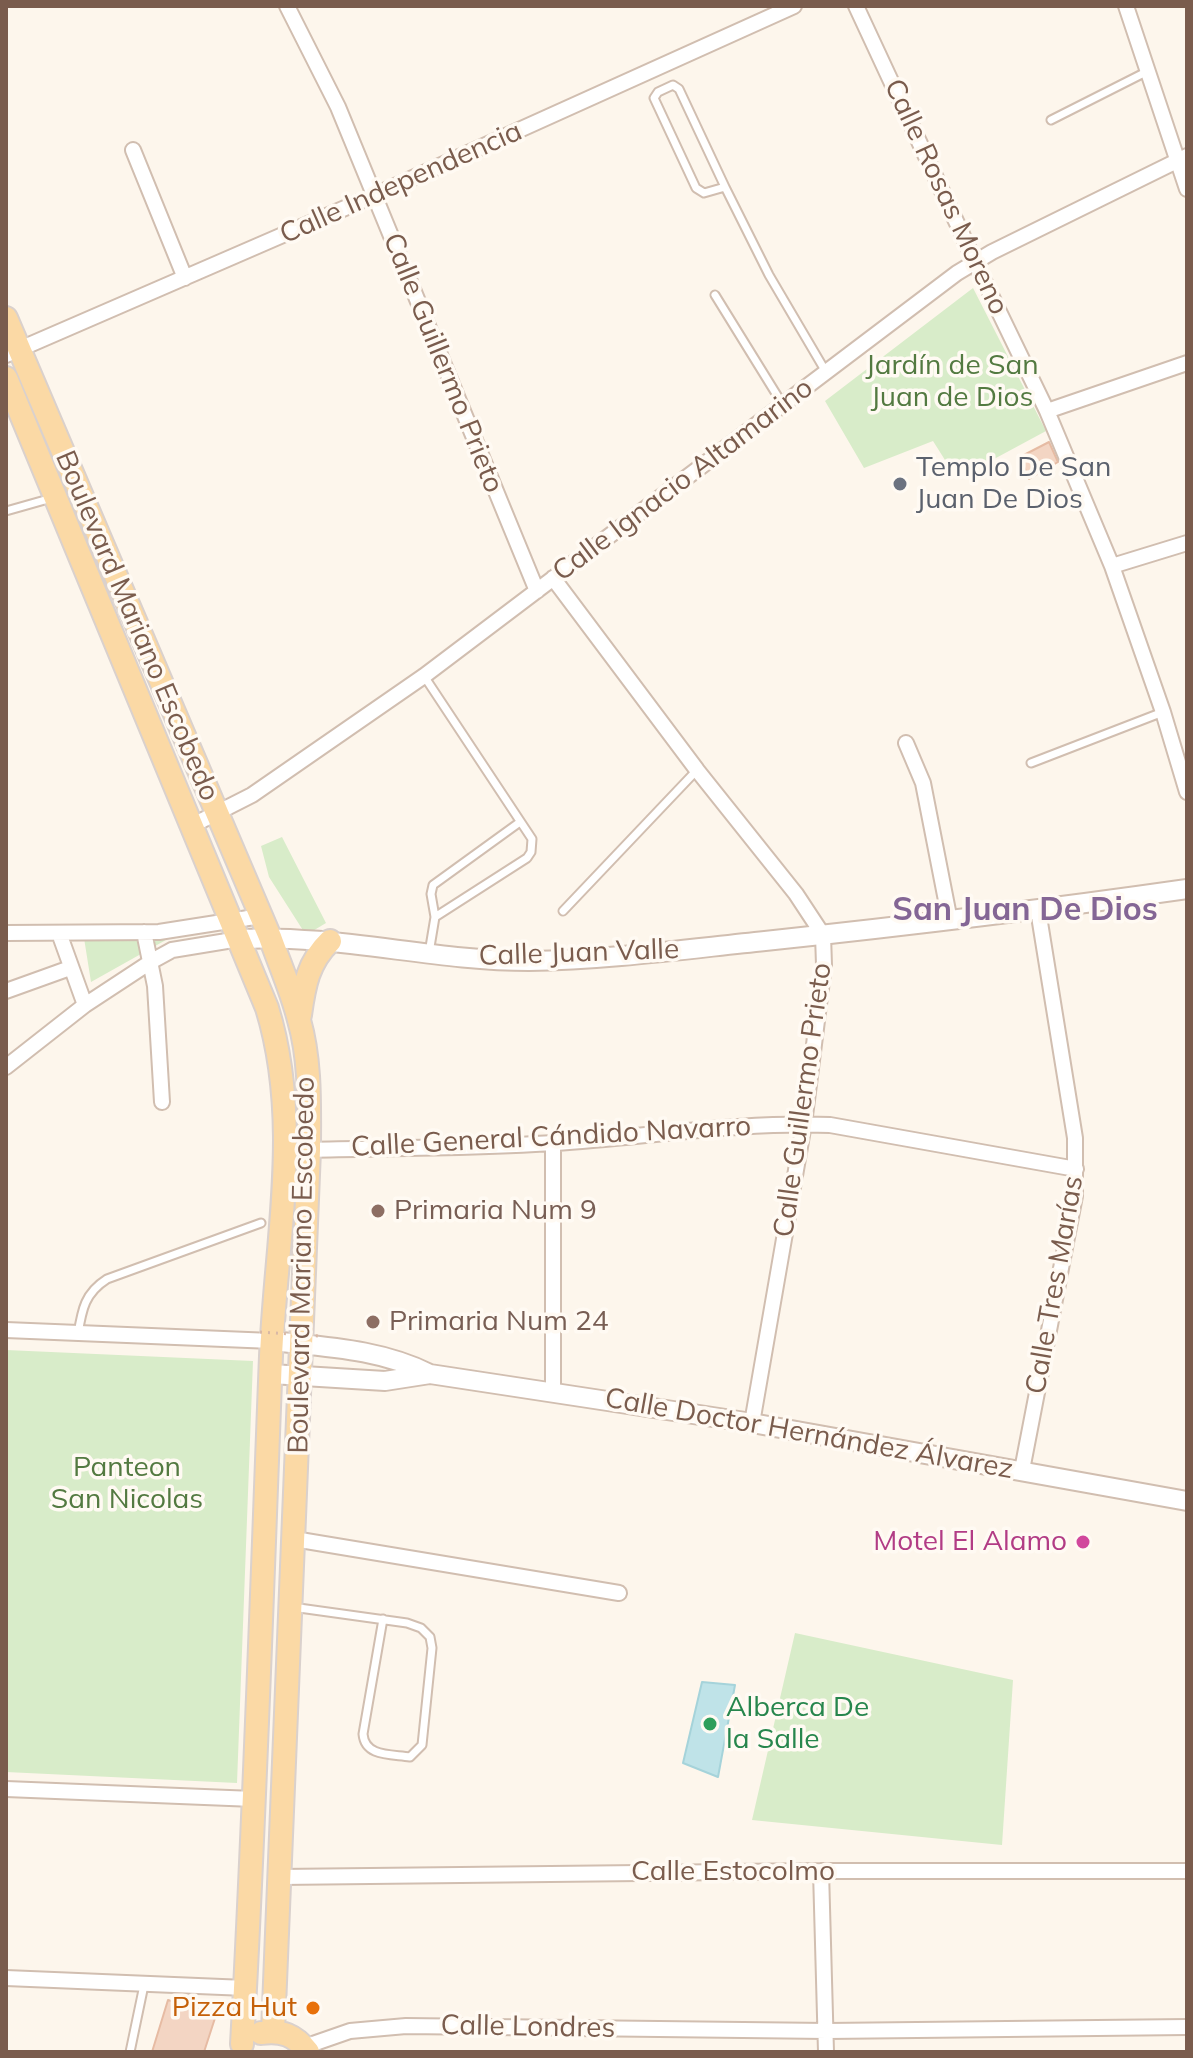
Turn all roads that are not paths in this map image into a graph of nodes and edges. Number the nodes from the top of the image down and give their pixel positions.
1 (287, 6) edge
2 (794, 6) edge
3 (856, 6) edge
4 (1126, 6) edge
5 (1148, 71) junction
6 (1051, 120) dead end
7 (133, 150) dead end
8 (1182, 159) edge
9 (725, 187) junction
10 (1187, 189) edge
11 (375, 195) junction
12 (975, 262) junction
13 (185, 278) junction
14 (715, 295) dead end
15 (6, 318) edge
16 (13, 352) edge
17 (1187, 363) edge
18 (826, 372) junction
19 (6, 378) edge
20 (783, 405) junction
21 (1047, 411) junction
22 (55, 498) junction
23 (6, 511) edge
24 (1187, 543) edge
25 (1112, 566) junction
26 (553, 578) junction
27 (537, 591) junction
28 (424, 676) junction
29 (1163, 712) junction
30 (906, 743) dead end
31 (1031, 763) dead end
32 (697, 770) junction
33 (1187, 792) edge
34 (216, 815) junction
35 (520, 822) junction
36 (191, 826) junction
37 (1187, 889) edge
38 (1038, 910) junction
39 (563, 911) dead end
40 (261, 916) junction
41 (435, 917) junction
42 (950, 921) junction
43 (235, 930) junction
44 (144, 932) junction
45 (6, 933) edge
46 (59, 933) junction
47 (823, 935) junction
48 (270, 937) junction
49 (330, 941) junction
50 (429, 954) junction
51 (152, 961) junction
52 (70, 968) junction
53 (6, 991) edge
54 (85, 1005) junction
55 (299, 1020) junction
56 (6, 1067) edge
57 (162, 1102) dead end
58 (804, 1124) junction
59 (553, 1143) junction
60 (309, 1150) junction
61 (1076, 1169) junction
62 (261, 1223) dead end
63 (6, 1330) edge
64 (78, 1334) junction
65 (266, 1337) junction
66 (311, 1340) junction
67 (271, 1374) junction
68 (430, 1374) junction
69 (302, 1376) junction
70 (553, 1391) junction
71 (752, 1423) junction
72 (1022, 1470) junction
73 (1187, 1501) edge
74 (294, 1539) junction
75 (619, 1593) dead end
76 (291, 1607) junction
77 (383, 1619) junction
78 (6, 1789) edge
79 (254, 1799) junction
80 (821, 1871) junction
81 (1187, 1871) edge
82 (280, 1877) junction
83 (6, 1978) edge
84 (144, 1985) junction
85 (246, 1988) junction
86 (1187, 2027) edge
87 (273, 2031) junction
88 (827, 2031) junction
89 (240, 2048) edge
90 (306, 2049) edge
91 (130, 2052) edge
92 (826, 2052) edge

1 - 11 street, Calle Guillermo Prieto
2 - 11 street, Calle Independencia
3 - 12 street, Calle Rosas Moreno
4 - 5 street
5 - 6 lane
5 - 8 street
7 - 13 street
8 - 10 street
8 - 12 street, Calle Ignacio Altamarino
9 - 9 lane
9 - 18 lane
11 - 13 street, Calle Independencia
11 - 27 street, Calle Guillermo Prieto
12 - 18 street, Calle Ignacio Altamarino
12 - 21 street, Calle Rosas Moreno
13 - 16 street, Calle Independencia
14 - 20 lane
15 - 16 main road, Boulevard Mariano Escobedo
16 - 34 main road, Boulevard Mariano Escobedo
17 - 21 street
18 - 20 street, Calle Ignacio Altamarino
19 - 22 main road, Boulevard Mariano Escobedo
20 - 26 street, Calle Ignacio Altamarino
21 - 25 street, Calle Rosas Moreno
22 - 23 lane
22 - 36 main road, Boulevard Mariano Escobedo
24 - 25 street
25 - 29 street, Calle Rosas Moreno
26 - 27 street, Calle Ignacio Altamarino
26 - 32 street, Calle Guillermo Prieto
27 - 28 street, Calle Ignacio Altamarino
28 - 34 street, Calle Ignacio Altamarino
28 - 35 lane
29 - 31 lane
29 - 33 street, Calle Rosas Moreno
30 - 42 street
32 - 39 lane
32 - 47 street, Calle Guillermo Prieto
34 - 36 street, Calle Ignacio Altamarino
34 - 40 main road, Boulevard Mariano Escobedo
35 - 41 lane
35 - 41 lane
36 - 43 main road, Boulevard Mariano Escobedo
37 - 38 street, Calle Juan Valle
38 - 42 street, Calle Juan Valle
38 - 61 street, Calle Tres Marías
40 - 43 street
40 - 48 main road, Boulevard Mariano Escobedo
41 - 50 lane
42 - 47 street, Calle Juan Valle
43 - 44 street
43 - 48 street, Calle Juan Valle
43 - 51 street, Calle Juan Valle
43 - 65 main road, Boulevard Mariano Escobedo
44 - 46 street
44 - 51 street
45 - 46 street
46 - 52 street
47 - 50 street, Calle Juan Valle
47 - 58 street, Calle Guillermo Prieto
48 - 49 street, Calle Juan Valle
48 - 55 main road, Boulevard Mariano Escobedo
49 - 50 street, Calle Juan Valle
49 - 55 main road
51 - 54 street, Calle Juan Valle
51 - 57 street
52 - 53 street
52 - 54 street
54 - 56 street, Calle Juan Valle
55 - 60 main road, Boulevard Mariano Escobedo
58 - 59 street, Calle General Cándido Navarro
58 - 61 street, Calle General Cándido Navarro
58 - 71 street, Calle Guillermo Prieto
59 - 60 street, Calle General Cándido Navarro
59 - 70 street
60 - 66 main road, Boulevard Mariano Escobedo
61 - 72 street, Calle Tres Marías
62 - 64 lane
63 - 64 street, Calle Doctor Hernández Álvarez
64 - 65 street, Calle Doctor Hernández Álvarez
65 - 66 street, Calle Doctor Hernández Álvarez
65 - 67 main road, Boulevard Mariano Escobedo
66 - 68 street, Calle Doctor Hernández Álvarez
66 - 69 main road, Boulevard Mariano Escobedo
67 - 69 street, Calle Doctor Hernández Álvarez
67 - 79 main road, Boulevard Mariano Escobedo
68 - 69 street, Calle Doctor Hernández Álvarez
68 - 70 street, Calle Doctor Hernández Álvarez
69 - 74 main road, Boulevard Mariano Escobedo
70 - 71 street, Calle Doctor Hernández Álvarez
71 - 72 street, Calle Doctor Hernández Álvarez
72 - 73 street, Calle Doctor Hernández Álvarez
74 - 75 street
74 - 76 main road, Boulevard Mariano Escobedo
76 - 77 lane
76 - 82 main road, Boulevard Mariano Escobedo
77 - 77 lane
78 - 79 street
79 - 85 main road, Boulevard Mariano Escobedo
80 - 81 street, Calle Estocolmo
80 - 82 street, Calle Estocolmo
80 - 88 street
82 - 87 main road, Boulevard Mariano Escobedo
83 - 84 street
84 - 85 street
84 - 91 lane
85 - 89 main road, Boulevard Mariano Escobedo
86 - 88 street, Calle Londres
87 - 89 main road
87 - 90 main road
88 - 90 street, Calle Londres
88 - 92 street

